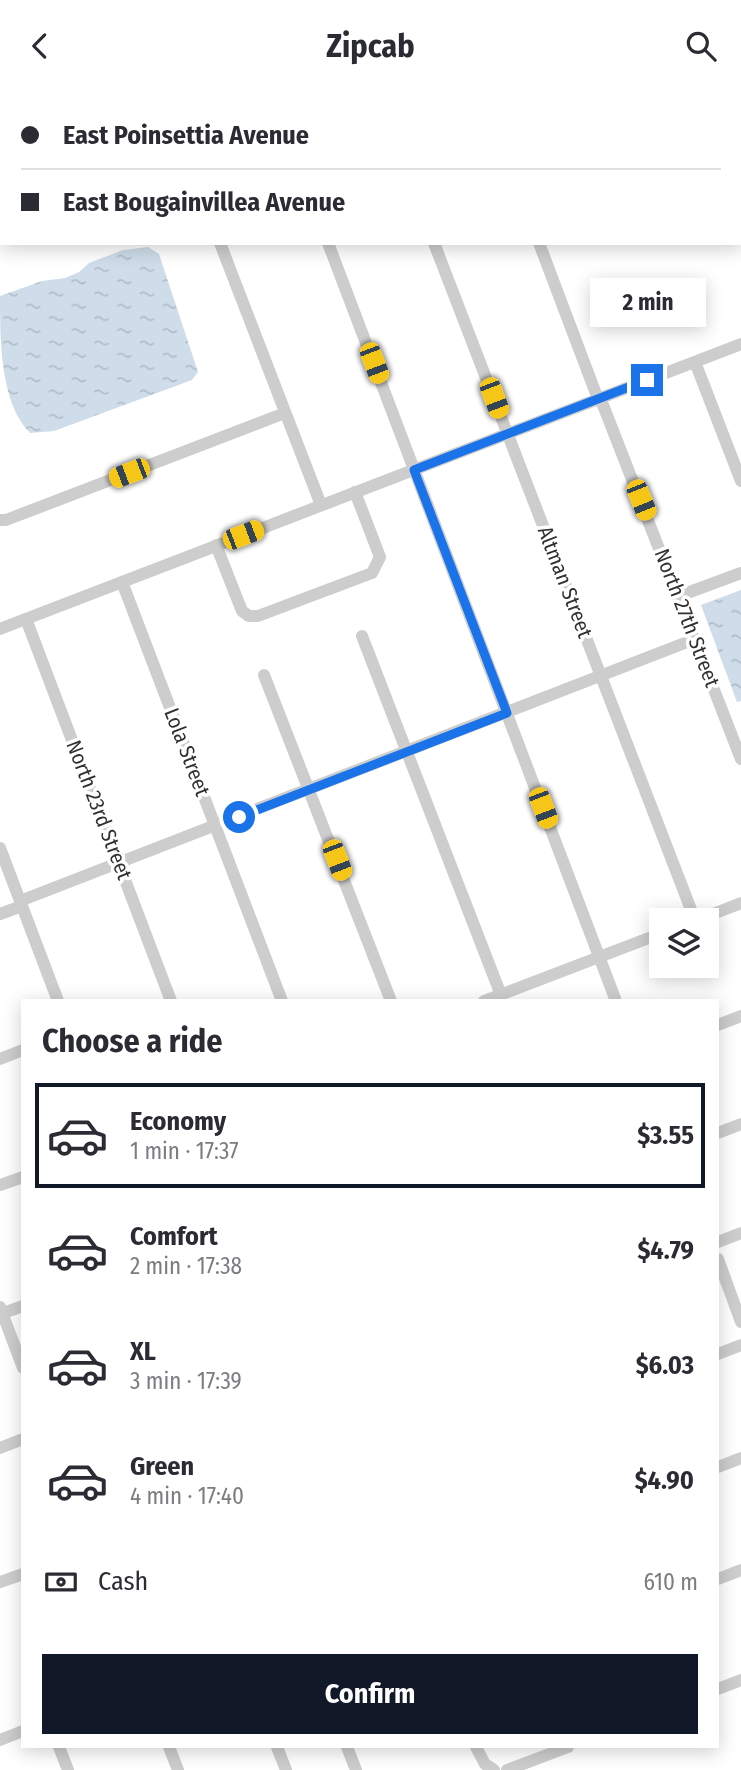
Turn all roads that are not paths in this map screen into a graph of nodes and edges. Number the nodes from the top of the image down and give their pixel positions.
1 (221, 245) edge
2 (329, 245) edge
3 (435, 245) edge
4 (539, 245) edge
5 (741, 344) edge
6 (695, 362) junction
7 (598, 399) junction
8 (285, 413) junction
9 (508, 433) junction
10 (414, 470) junction
11 (741, 481) edge
12 (355, 492) junction
13 (321, 505) junction
14 (0, 520) edge
15 (216, 545) junction
16 (741, 573) edge
17 (122, 582) junction
18 (679, 596) junction
19 (26, 619) junction
20 (0, 629) edge
21 (362, 636) dead end
22 (695, 639) junction
23 (264, 675) dead end
24 (602, 677) junction
25 (507, 713) junction
26 (735, 725) edge
27 (408, 752) junction
28 (741, 759) edge
29 (310, 789) junction
30 (216, 826) junction
31 (0, 848) edge
32 (119, 863) junction
33 (21, 903) junction
34 (741, 903) edge
35 (690, 908) edge
36 (719, 912) edge
37 (0, 914) edge
38 (649, 938) edge
39 (600, 957) junction
40 (500, 995) junction
41 (57, 999) edge
42 (171, 999) edge
43 (281, 999) edge
44 (390, 999) edge
45 (489, 999) edge
46 (615, 999) edge
47 (741, 1016) edge
48 (719, 1025) edge
49 (21, 1051) edge
50 (0, 1059) edge
51 (741, 1123) edge
52 (719, 1133) edge
53 (21, 1178) edge
54 (0, 1185) edge
55 (741, 1233) edge
56 (719, 1242) edge
57 (719, 1262) edge
58 (21, 1307) edge
59 (1, 1312) edge
60 (741, 1322) edge
61 (741, 1345) edge
62 (719, 1354) edge
63 (21, 1363) edge
64 (21, 1440) edge
65 (0, 1448) edge
66 (741, 1458) edge
67 (719, 1467) edge
68 (741, 1570) edge
69 (21, 1575) edge
70 (719, 1579) edge
71 (0, 1582) edge
72 (741, 1680) edge
73 (719, 1689) edge
74 (21, 1732) edge
75 (0, 1740) edge
76 (59, 1748) edge
77 (169, 1748) edge
78 (277, 1748) edge
79 (347, 1748) edge
80 (477, 1748) edge
81 (566, 1748) edge
82 (68, 1770) edge
83 (178, 1770) edge
84 (286, 1770) edge
85 (356, 1770) edge
86 (494, 1770) edge
87 (507, 1770) edge

1 - 8 street
2 - 10 street
3 - 9 street, Altman Street
4 - 7 street, North 27th Street
5 - 6 street
6 - 7 street
6 - 11 street
7 - 9 street
7 - 18 street, North 27th Street
8 - 13 street
8 - 14 street
9 - 10 street
9 - 24 street, Altman Street
10 - 12 street
10 - 25 street
12 - 13 street
12 - 15 street
13 - 15 street
15 - 17 street
16 - 18 street
17 - 19 street
17 - 30 street, Lola Street
18 - 22 street, North 27th Street
19 - 20 street
19 - 32 street, North 23rd Street
21 - 27 street
22 - 24 street
22 - 26 street, North 27th Street
23 - 29 street
24 - 25 street
24 - 35 street, Altman Street
25 - 27 street
25 - 39 street
26 - 28 street, North 27th Street
27 - 29 street
27 - 40 street
29 - 30 street
29 - 44 street
30 - 32 street
30 - 43 street, Lola Street
31 - 33 street
32 - 33 street
32 - 42 street, North 23rd Street
33 - 37 street
33 - 41 street
34 - 36 street
38 - 39 street
39 - 40 street
39 - 46 street
40 - 45 street
47 - 48 street
49 - 50 street
51 - 52 street
53 - 54 street
55 - 56 street
57 - 60 street
58 - 59 street
59 - 63 street
61 - 62 street
64 - 65 street
66 - 67 street
68 - 70 street
69 - 71 street
72 - 73 street
74 - 75 street
76 - 82 street
77 - 83 street
78 - 84 street
79 - 85 street
80 - 86 street
81 - 87 street

